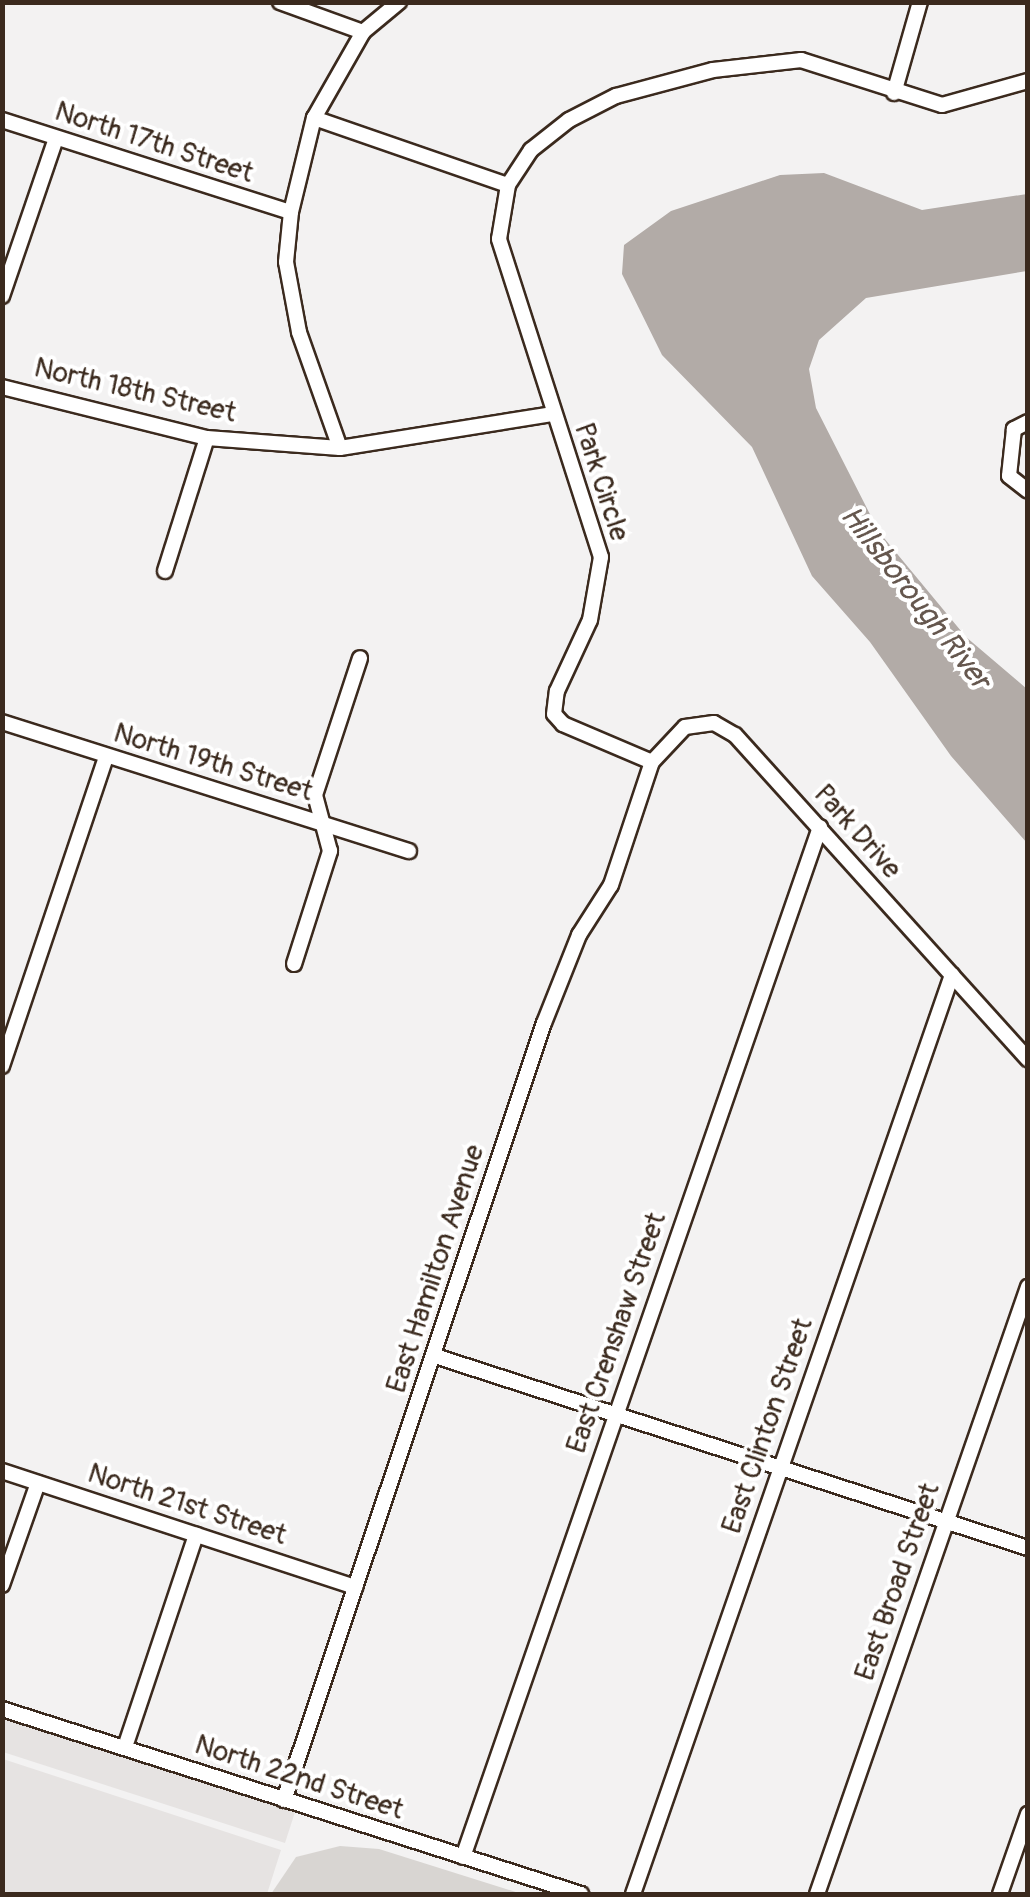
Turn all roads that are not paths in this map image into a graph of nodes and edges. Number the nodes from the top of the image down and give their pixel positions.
1 (280, 2) edge
2 (400, 2) edge
3 (900, 2) edge
4 (919, 6) edge
5 (363, 32) junction
6 (1028, 81) edge
7 (894, 93) junction
8 (314, 118) junction
9 (2, 120) edge
10 (56, 138) junction
11 (508, 186) junction
12 (291, 212) junction
13 (2, 296) edge
14 (2, 387) edge
15 (553, 414) junction
16 (1028, 422) edge
17 (207, 438) junction
18 (340, 448) junction
19 (1028, 490) edge
20 (165, 571) dead end
21 (360, 658) dead end
22 (2, 722) edge
23 (106, 757) junction
24 (652, 762) junction
25 (322, 823) junction
26 (820, 827) junction
27 (409, 851) dead end
28 (294, 964) dead end
29 (952, 975) junction
30 (1028, 1060) edge
31 (2, 1066) edge
32 (1028, 1287) edge
33 (435, 1356) junction
34 (614, 1415) junction
35 (780, 1468) junction
36 (2, 1471) edge
37 (38, 1483) junction
38 (946, 1522) junction
39 (196, 1535) junction
40 (1028, 1548) edge
41 (2, 1585) edge
42 (356, 1587) junction
43 (2, 1708) edge
44 (125, 1747) junction
45 (284, 1800) junction
46 (1028, 1814) edge
47 (463, 1857) junction
48 (581, 1894) edge
49 (634, 1894) edge
50 (817, 1894) edge
51 (1000, 1894) edge

1 - 5 street
2 - 5 street
3 - 4 street
4 - 7 street
5 - 8 street
6 - 7 street
7 - 11 street
8 - 11 street
8 - 12 street
9 - 10 street, North 17th Street
10 - 12 street, North 17th Street
10 - 13 street
11 - 15 street
12 - 18 street
14 - 17 street, North 18th Street
15 - 18 street, North 18th Street
15 - 24 street, Park Circle
16 - 19 street
17 - 18 street, North 18th Street
17 - 20 street
21 - 25 street
22 - 23 street, North 19th Street
23 - 25 street, North 19th Street
23 - 31 street
24 - 26 street, Park Drive
24 - 33 street, East Hamilton Avenue
25 - 27 street, North 19th Street
25 - 28 street
26 - 29 street, Park Drive
26 - 34 street, East Crenshaw Street
29 - 30 street, Park Drive
29 - 35 street, East Clinton Street
32 - 38 street, East Broad Street
33 - 34 street
33 - 42 street, East Hamilton Avenue
34 - 35 street
34 - 47 street, East Crenshaw Street
35 - 38 street
35 - 49 street, East Clinton Street
36 - 37 street, North 21st Street
37 - 39 street, North 21st Street
37 - 41 street
38 - 40 street
38 - 50 street, East Broad Street
39 - 42 street, North 21st Street
39 - 44 street
42 - 45 street, East Hamilton Avenue
43 - 44 street, North 22nd Street
44 - 45 street, North 22nd Street
45 - 47 street, North 22nd Street
46 - 51 street
47 - 48 street, North 22nd Street

